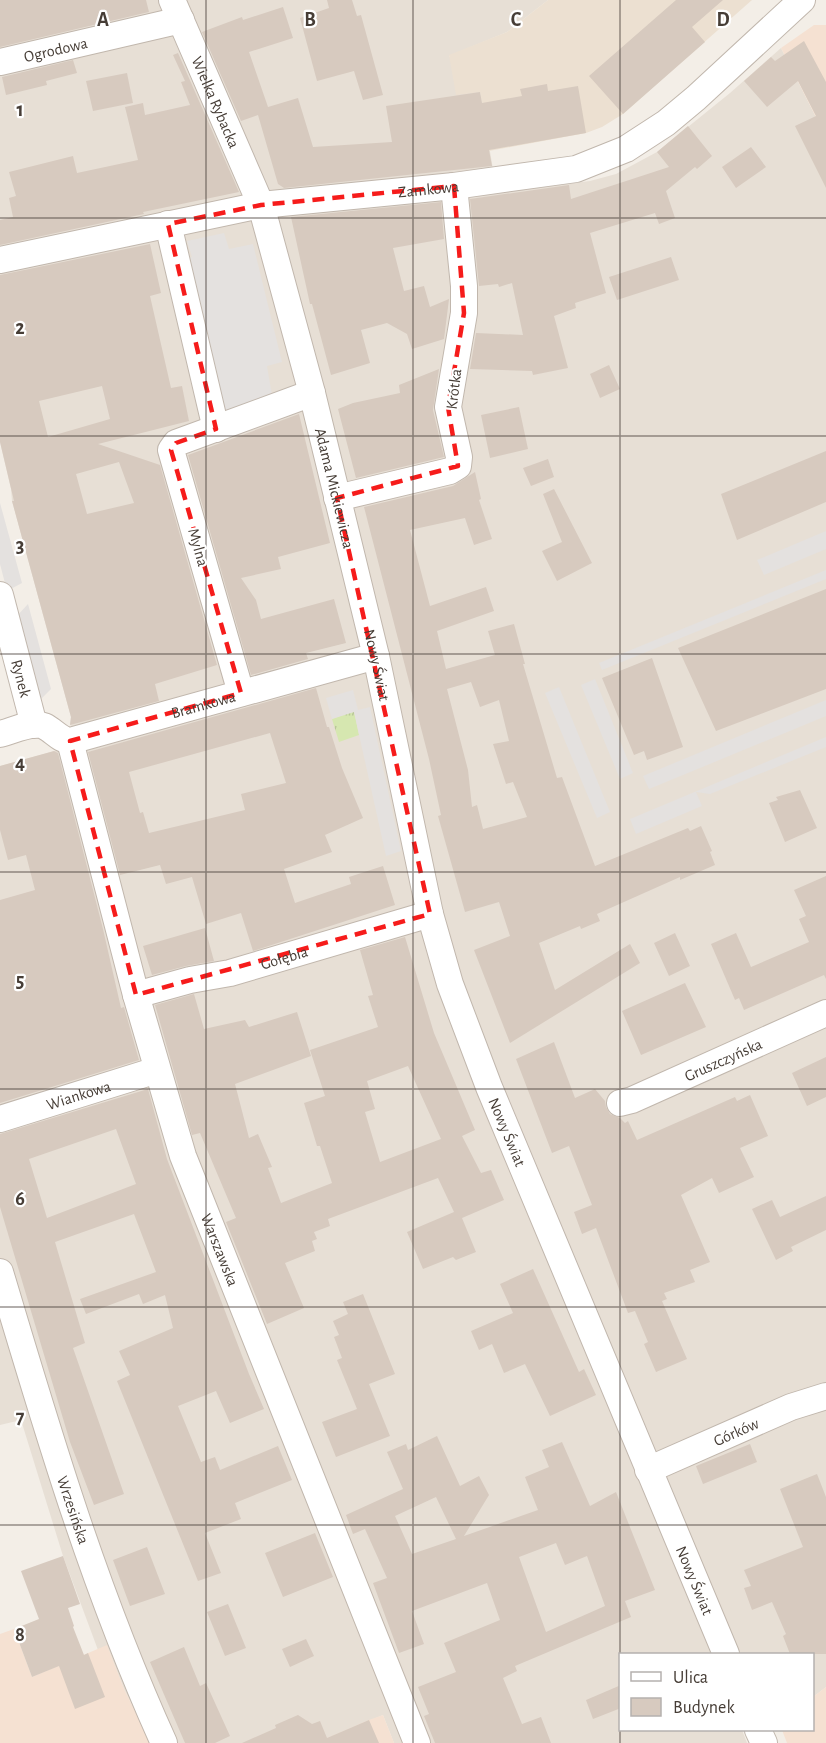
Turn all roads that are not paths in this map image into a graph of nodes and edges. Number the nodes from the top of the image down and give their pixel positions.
1 (802, 0) edge
2 (176, 10) edge
3 (0, 62) edge
4 (454, 186) junction
5 (261, 205) junction
6 (168, 224) junction
7 (0, 261) edge
8 (312, 393) junction
9 (216, 429) junction
10 (337, 498) junction
11 (358, 584) joint
12 (0, 595) edge
13 (376, 656) junction
14 (241, 693) junction
15 (34, 725) junction
16 (0, 734) edge
17 (70, 741) junction
18 (429, 914) junction
19 (136, 995) junction
20 (826, 1012) edge
21 (157, 1070) junction
22 (620, 1103) dead end
23 (0, 1119) edge
24 (0, 1272) edge
25 (826, 1396) edge
26 (648, 1470) junction
27 (726, 1653) edge
28 (164, 1743) edge
29 (417, 1743) edge

1 - 4 street, Zamkowa
2 - 3 street, Ogrodowa
2 - 5 street, Wielka Rybacka
4 - 5 street, Zamkowa
4 - 10 street, Krótka
5 - 6 street, Zamkowa
5 - 8 street, Wielka Rybacka
6 - 7 street, Zamkowa
6 - 9 street
8 - 9 street
8 - 10 street, Adama Mickiewicza
9 - 14 street, Mylna
10 - 11 street, Adama Mickiewicza
11 - 13 street, Nowy Świat
12 - 15 street, Rynek
13 - 14 street, Bramkowa
13 - 18 street, Nowy Świat
14 - 17 street, Bramkowa
15 - 16 street
15 - 17 street
17 - 19 street, Warszawska
18 - 19 street, Gołębia
18 - 26 street, Nowy Świat
19 - 21 street, Warszawska
20 - 22 street, Gruszczyńska
21 - 23 street, Wiankowa
21 - 29 street, Warszawska
24 - 28 street, Wrzesińska
25 - 26 street, Górków
26 - 27 street, Nowy Świat

